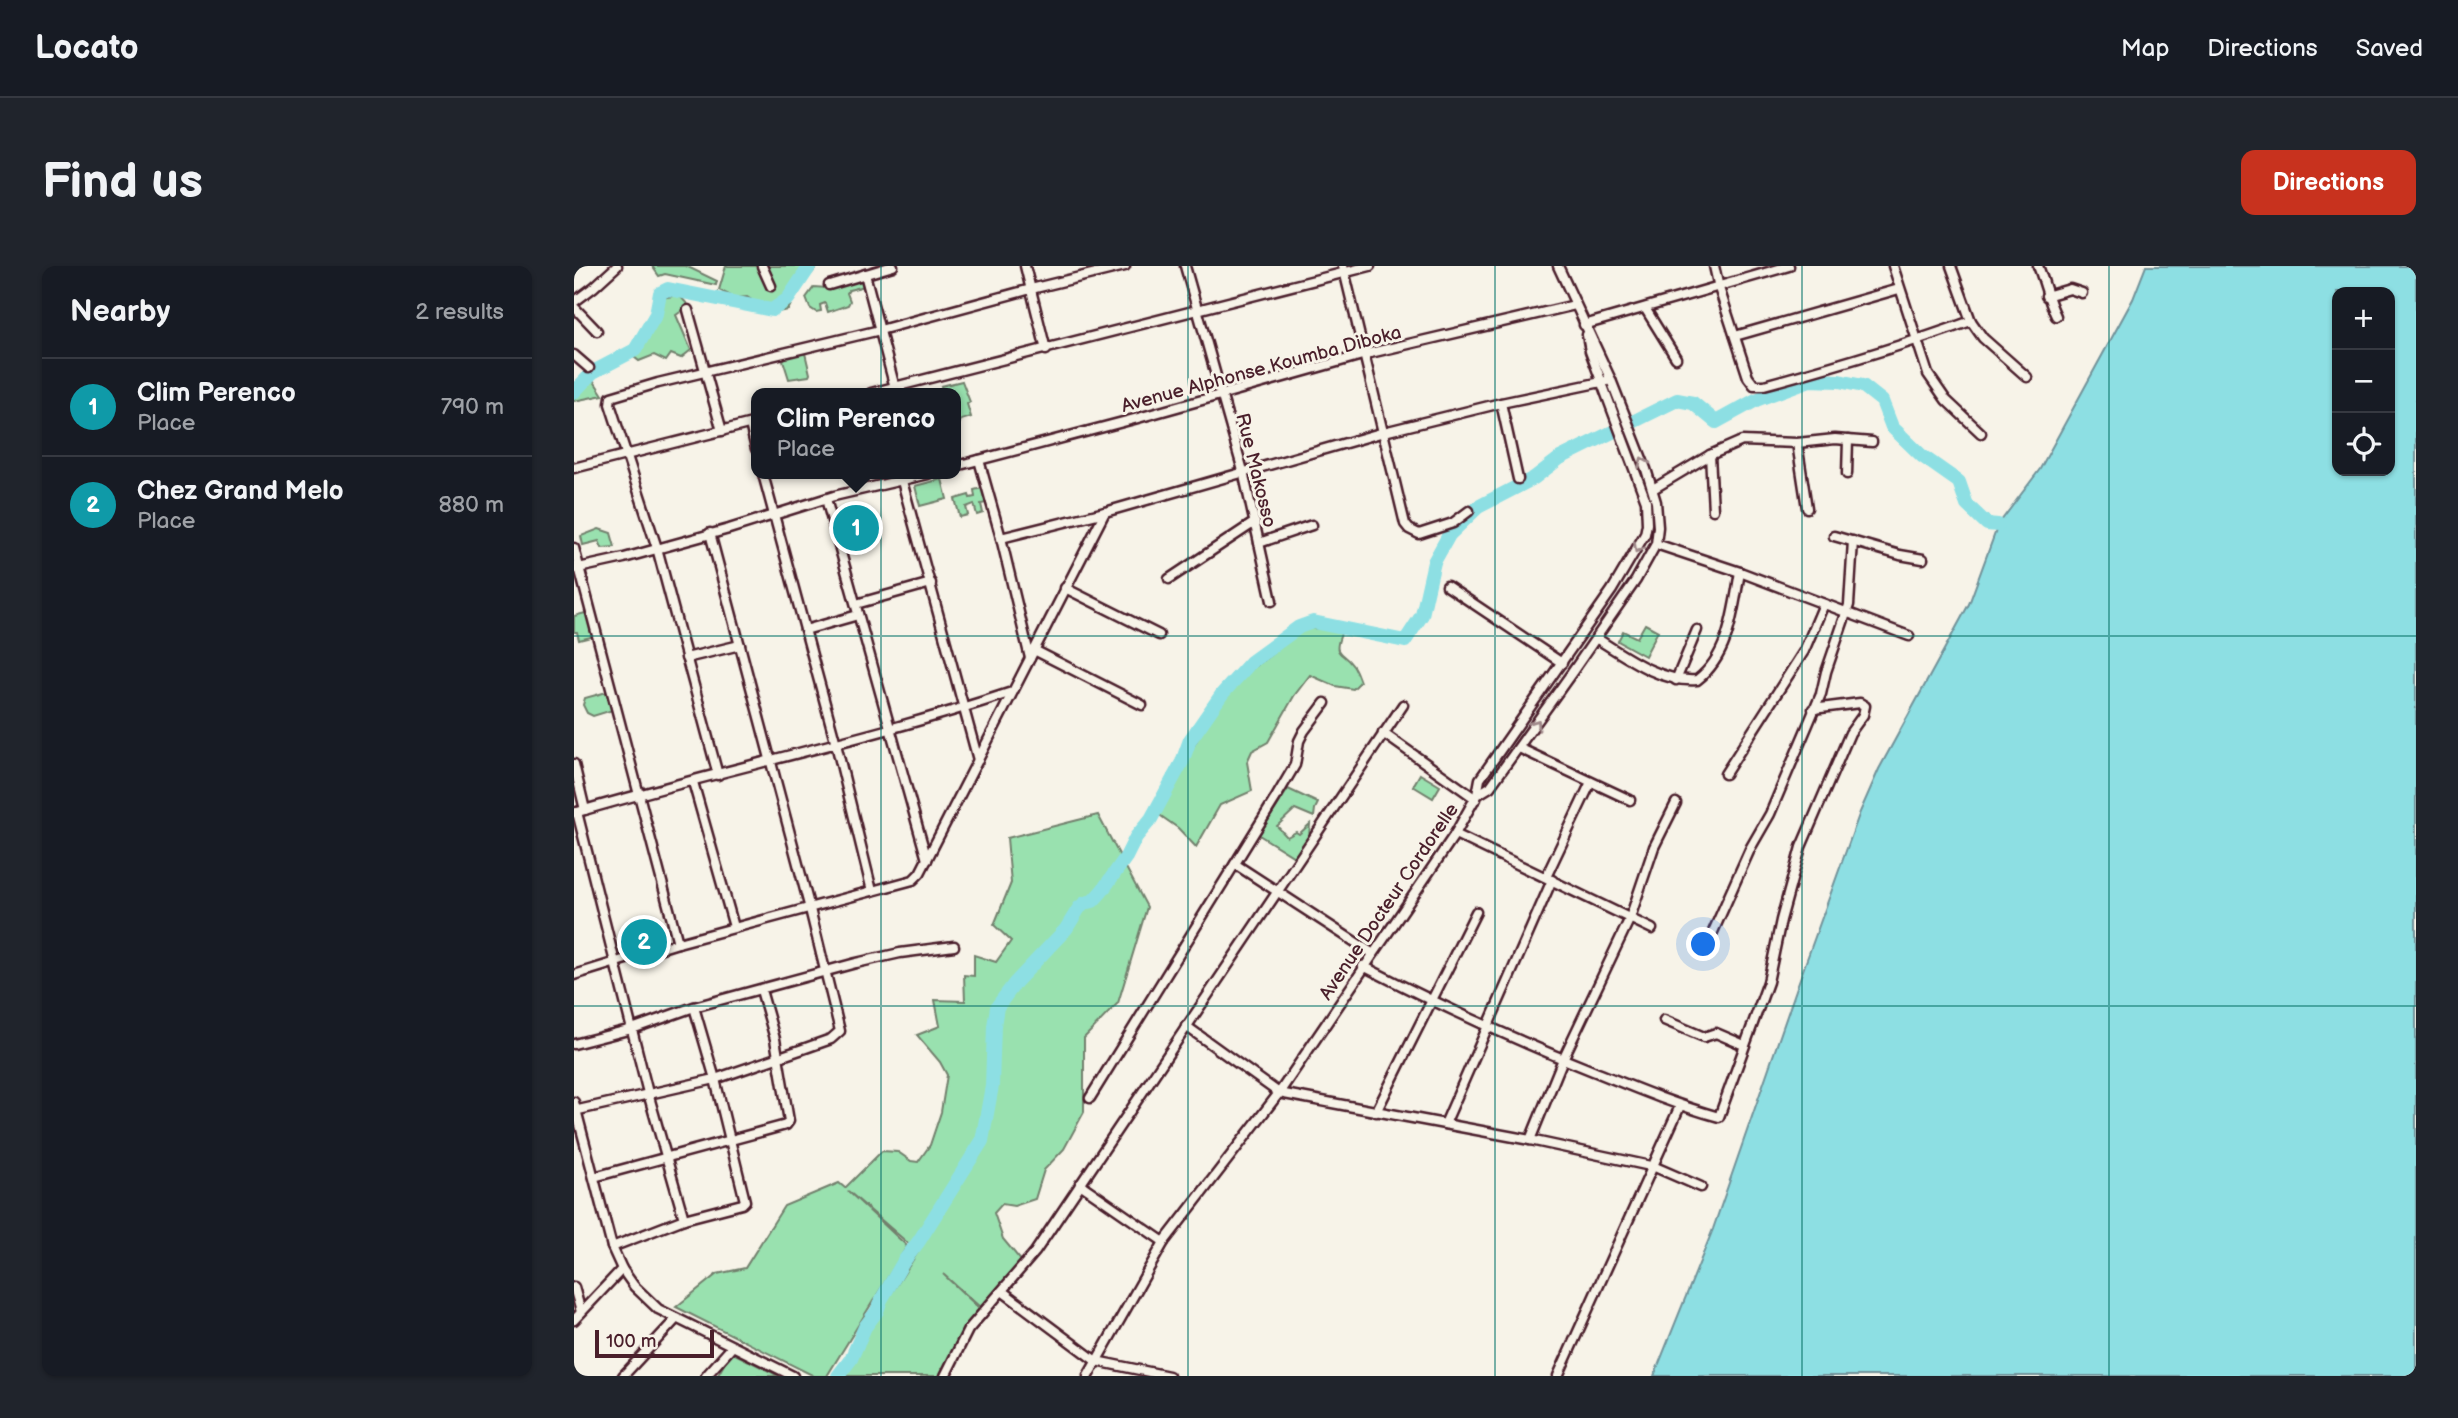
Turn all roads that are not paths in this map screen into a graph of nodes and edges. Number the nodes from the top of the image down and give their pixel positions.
1 (617, 266) edge
2 (762, 266) edge
3 (892, 266) edge
4 (1025, 266) edge
5 (1125, 266) edge
6 (1185, 266) edge
7 (1370, 266) edge
8 (1558, 266) edge
9 (1714, 266) edge
10 (1789, 266) edge
11 (1893, 266) edge
12 (1951, 266) edge
13 (2038, 266) edge
14 (1344, 269) edge
15 (865, 274) junction
16 (829, 285) dead end
17 (771, 286) dead end
18 (1719, 288) junction
19 (1031, 289) junction
20 (1899, 289) junction
21 (2082, 293) dead end
22 (2046, 296) junction
23 (574, 302) edge
24 (1575, 305) junction
25 (1646, 308) junction
26 (688, 310) dead end
27 (1197, 311) junction
28 (2056, 316) dead end
29 (1971, 321) junction
30 (1585, 328) junction
31 (880, 330) junction
32 (597, 331) dead end
33 (1735, 336) junction
34 (1917, 341) junction
35 (1046, 350) junction
36 (1366, 354) junction
37 (574, 355) edge
38 (1676, 358) dead end
39 (589, 368) dead end
40 (707, 373) junction
41 (2027, 377) dead end
42 (1606, 381) junction
43 (895, 388) joint
44 (1221, 395) junction
45 (1501, 403) junction
46 (751, 424) edge
47 (722, 431) junction
48 (1384, 432) junction
49 (1981, 433) dead end
50 (1627, 435) junction
51 (1848, 440) junction
52 (1872, 442) dead end
53 (1797, 443) junction
54 (627, 453) junction
55 (1710, 455) junction
56 (979, 460) junction
57 (961, 465) edge
58 (574, 468) edge
59 (1243, 471) junction
60 (1847, 474) dead end
61 (764, 479) edge
62 (909, 479) edge
63 (1518, 479) dead end
64 (902, 481) junction
65 (1653, 489) junction
66 (827, 499) junction
67 (1807, 508) dead end
68 (1713, 510) dead end
69 (1469, 511) dead end
70 (1105, 512) junction
71 (774, 514) junction
72 (1255, 522) junction
73 (1312, 525) dead end
74 (710, 533) junction
75 (1834, 536) dead end
76 (1001, 538) junction
77 (1853, 541) junction
78 (1259, 543) junction
79 (1656, 544) junction
80 (574, 548) edge
81 (657, 548) junction
82 (1923, 559) dead end
83 (577, 569) edge
84 (1740, 572) junction
85 (1169, 579) dead end
86 (931, 583) junction
87 (1447, 586) dead end
88 (1065, 588) junction
89 (1272, 601) dead end
90 (856, 604) junction
91 (1824, 604) junction
92 (1847, 612) junction
93 (858, 615) junction
94 (805, 630) junction
95 (1697, 631) dead end
96 (1159, 635) dead end
97 (1909, 636) dead end
98 (1596, 638) junction
99 (740, 645) junction
100 (1032, 654) junction
101 (686, 658) junction
102 (1562, 663) junction
103 (1676, 680) junction
104 (1012, 692) junction
105 (1325, 703) dead end
106 (1142, 705) dead end
107 (1403, 705) dead end
108 (963, 707) junction
109 (1813, 709) junction
110 (889, 729) junction
111 (1383, 733) junction
112 (836, 744) junction
113 (1519, 748) junction
114 (978, 760) junction
115 (771, 761) junction
116 (574, 764) edge
117 (1726, 774) dead end
118 (718, 775) junction
119 (693, 782) junction
120 (1591, 782) junction
121 (640, 793) junction
122 (1477, 797) junction
123 (1630, 800) dead end
124 (1676, 803) dead end
125 (579, 812) edge
126 (1455, 834) junction
127 (926, 860) junction
128 (1236, 864) junction
129 (1549, 879) junction
130 (872, 891) junction
131 (1275, 892) junction
132 (810, 909) junction
133 (1476, 912) dead end
134 (1630, 918) junction
135 (734, 927) junction
136 (1653, 929) dead end
137 (678, 943) junction
138 (954, 946) dead end
139 (1704, 952) dead end
140 (1372, 953) junction
141 (616, 961) junction
142 (1363, 966) junction
143 (825, 973) junction
144 (574, 975) edge
145 (761, 990) junction
146 (1432, 1001) junction
147 (694, 1007) junction
148 (1664, 1020) dead end
149 (1186, 1026) junction
150 (1488, 1027) junction
151 (632, 1029) junction
152 (574, 1044) edge
153 (1744, 1045) junction
154 (778, 1058) junction
155 (1563, 1059) junction
156 (715, 1079) junction
157 (648, 1093) junction
158 (1279, 1093) junction
159 (1090, 1098) dead end
160 (1680, 1107) junction
161 (575, 1108) edge
162 (1376, 1112) junction
163 (1445, 1124) junction
164 (1530, 1140) junction
165 (730, 1141) junction
166 (667, 1158) junction
167 (1655, 1167) junction
168 (594, 1177) junction
169 (1080, 1184) junction
170 (1701, 1187) dead end
171 (684, 1219) junction
172 (1164, 1242) junction
173 (612, 1247) junction
174 (622, 1269) junction
175 (574, 1287) edge
176 (1002, 1291) junction
177 (581, 1312) junction
178 (676, 1319) junction
179 (574, 1320) edge
180 (732, 1347) junction
181 (1096, 1362) junction
182 (623, 1376) edge
183 (706, 1376) edge
184 (793, 1376) edge
185 (945, 1376) edge
186 (1088, 1376) edge
187 (1164, 1376) edge
188 (1558, 1376) edge

1 - 23 street
2 - 17 street
3 - 15 street
4 - 19 street
5 - 19 street
6 - 27 street, Rue Makosso
7 - 14 street
8 - 24 street
9 - 18 street
10 - 18 street
11 - 20 street
12 - 29 street
13 - 22 street
14 - 27 street
14 - 36 street
15 - 16 street
15 - 31 street
18 - 25 street
18 - 33 street
19 - 31 street
19 - 35 street
20 - 33 street
20 - 34 street
21 - 22 street
22 - 28 street
23 - 32 street
24 - 30 street
24 - 36 street, Avenue Alphonse Koumba Diboka
25 - 30 street
25 - 38 street
26 - 40 street
27 - 35 street
27 - 44 street, Rue Makosso
29 - 34 street
29 - 41 street
30 - 42 street
31 - 40 street
31 - 43 street
33 - 34 street
34 - 49 street
35 - 43 street
36 - 44 street, Avenue Alphonse Koumba Diboka
36 - 48 street
37 - 39 street
40 - 47 street
40 - 54 street
42 - 45 street
42 - 50 street
44 - 56 street, Avenue Alphonse Koumba Diboka
44 - 59 street, Rue Makosso
45 - 48 street
45 - 63 street
46 - 47 street
47 - 54 street
48 - 59 street
48 - 69 street
65 -> 50 street, Avenue Docteur Cordorelle
50 -> 102 street
51 - 52 street
51 - 53 street
51 - 60 street
53 - 55 street
53 - 67 street
54 - 58 street
54 - 81 street
55 - 65 street
55 - 68 street
56 - 57 street, Avenue Alphonse Koumba Diboka
56 - 76 street
59 - 70 street
59 - 72 street, Rue Makosso
61 - 71 street
62 - 64 street
64 - 66 street
64 - 86 street
65 - 79 street, Avenue Docteur Cordorelle
66 - 71 street
66 - 90 street
70 - 76 street
70 - 88 street
71 - 74 street
71 - 94 street
72 - 78 street, Rue Makosso
72 - 85 street
73 - 78 street
74 - 81 street
74 - 99 street
75 - 77 street
76 - 100 street
77 - 82 street
77 - 92 street
78 - 89 street, Rue Makosso
79 - 84 street
79 - 98 street, Avenue Docteur Cordorelle
80 - 83 street
81 - 83 street
81 - 101 street
83 - 121 street
84 - 91 street
84 - 103 street
86 - 90 street
86 - 108 street
87 - 102 street
88 - 96 street
88 - 100 street
90 - 93 street
91 - 92 street
91 - 117 street
92 - 97 street
92 - 109 street
93 - 94 street
93 - 110 street
94 - 112 street
95 - 103 street
98 - 103 street
113 -> 98 street, Avenue Docteur Cordorelle
99 - 101 street
99 - 115 street
100 - 104 street
100 - 106 street
101 - 118 street
102 - 122 street
104 - 108 street
104 - 114 street
105 - 128 street
107 - 111 street
108 - 110 street
108 - 114 street
109 - 139 street
109 - 153 street
110 - 112 street
110 - 127 street
111 - 122 street
111 - 131 street
112 - 115 street
112 - 130 street
113 - 120 street
113 - 122 street, Avenue Docteur Cordorelle
114 - 127 street
115 - 118 street
115 - 132 street
116 - 125 street
118 - 119 street
119 - 121 street
119 - 135 street
120 - 123 street
120 - 129 street
121 - 125 street
121 - 137 street
122 - 126 street, Avenue Docteur Cordorelle
124 - 134 street
125 - 141 street
126 - 129 street
126 - 140 street, Avenue Docteur Cordorelle
127 - 130 street
128 - 131 street
128 - 159 street
129 - 134 street
129 - 150 street
130 - 132 street
131 - 140 street
131 - 149 street
132 - 135 street
132 - 143 street
133 - 146 street
134 - 136 street
134 - 155 street
135 - 137 street
137 - 141 street
138 - 143 street
140 - 142 street, Avenue Docteur Cordorelle
141 - 144 street
141 - 151 street
142 - 146 street
142 - 158 street, Avenue Docteur Cordorelle
143 - 145 street
143 - 154 street
145 - 147 street
145 - 154 street
146 - 150 street
146 - 162 street
147 - 151 street
147 - 156 street
148 - 153 street
149 - 158 street
149 - 169 street
150 - 155 street
150 - 163 street
151 - 152 street
151 - 157 street
153 - 160 street
154 - 156 street
154 - 165 street
155 - 160 street
155 - 164 street
156 - 157 street
156 - 165 street
157 - 161 street
157 - 166 street
158 - 162 street
158 - 172 street, Avenue Docteur Cordorelle
160 - 167 street
161 - 168 street
162 - 163 street
163 - 164 street
164 - 167 street
165 - 166 street
165 - 171 street
166 - 168 street
166 - 171 street
167 - 170 street
167 - 188 street
168 - 173 street
169 - 172 street
169 - 176 street
171 - 173 street
172 - 181 street, Avenue Docteur Cordorelle
173 - 174 street
174 - 177 street
174 - 178 street
175 - 177 street
176 - 181 street
176 - 185 street
177 - 179 street
178 - 180 street
178 - 182 street
180 - 183 street
180 - 184 street
181 - 186 street, Avenue Docteur Cordorelle
181 - 187 street

